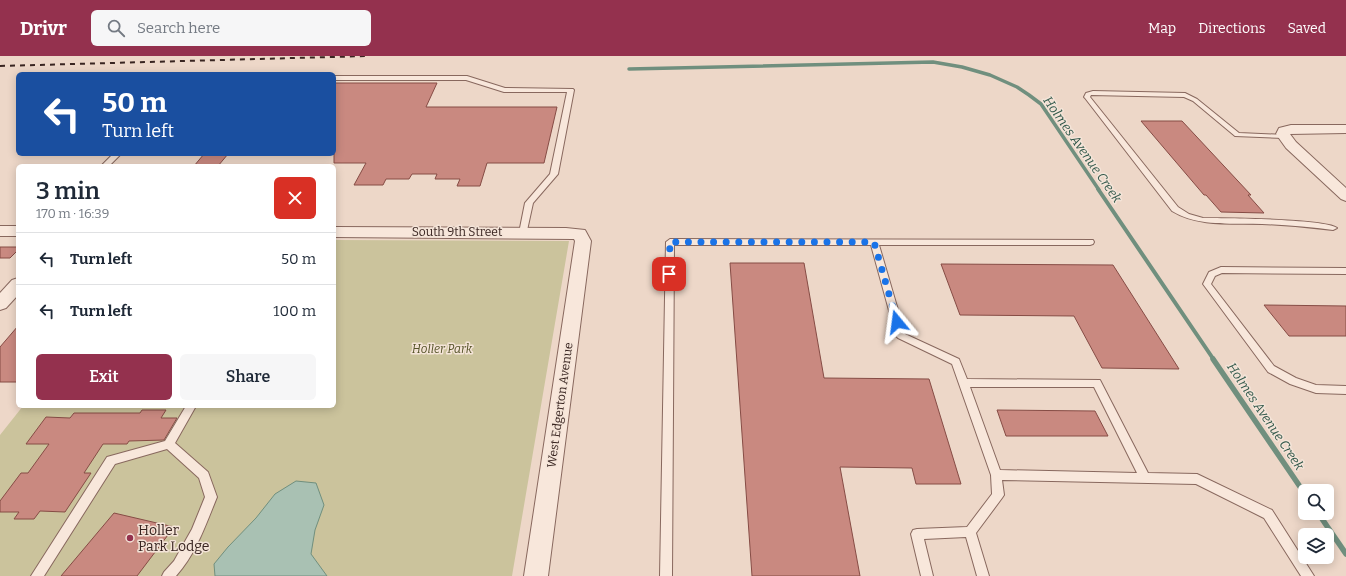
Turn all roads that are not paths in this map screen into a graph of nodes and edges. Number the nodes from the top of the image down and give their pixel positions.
1 (336, 78) edge
2 (1346, 129) edge
3 (1284, 134) junction
4 (115, 156) edge
5 (107, 164) edge
6 (1346, 196) edge
7 (1333, 228) dead end
8 (0, 231) edge
9 (16, 231) edge
10 (336, 232) edge
11 (523, 232) junction
12 (579, 234) joint
13 (874, 242) junction
14 (1090, 242) dead end
15 (1346, 271) edge
16 (16, 286) edge
17 (0, 304) edge
18 (963, 383) junction
19 (1346, 390) edge
20 (190, 408) edge
21 (169, 444) junction
22 (996, 475) junction
23 (1146, 478) junction
24 (970, 532) junction
25 (37, 576) edge
26 (168, 576) edge
27 (536, 576) edge
28 (666, 576) edge
29 (927, 576) edge
30 (983, 576) edge
31 (1308, 576) edge

1 - 11 lane
2 - 3 street
3 - 6 street
3 - 7 lane
4 - 5 lane
8 - 9 street
10 - 11 street, South 9th Street
11 - 12 street, South 9th Street
12 - 27 street, West Edgerton Avenue
13 - 14 lane
13 - 18 lane
13 - 28 lane
15 - 19 lane
16 - 17 street
18 - 22 lane
18 - 23 lane
20 - 21 lane
21 - 25 lane
21 - 26 lane
22 - 23 lane
22 - 24 lane
23 - 31 lane
24 - 29 lane
24 - 30 lane

